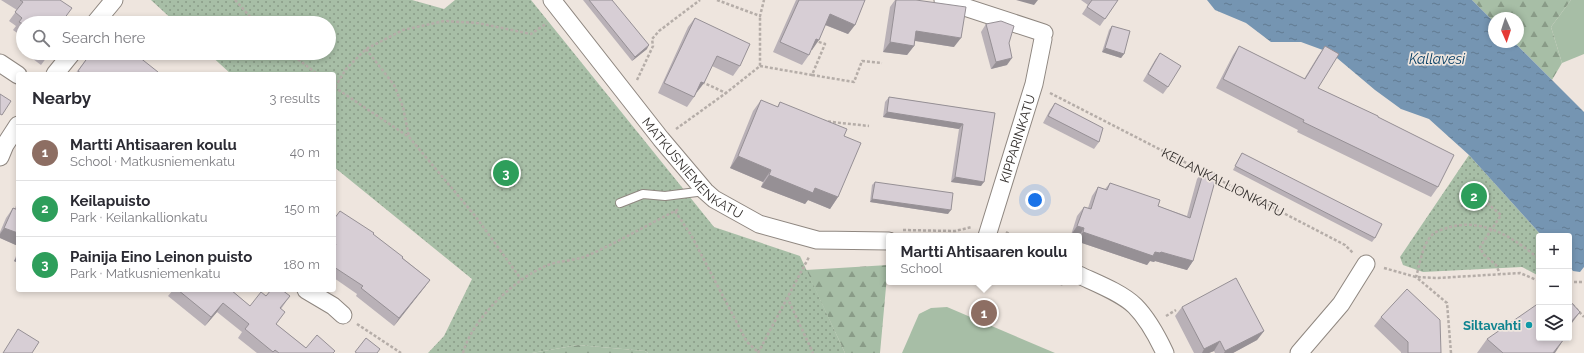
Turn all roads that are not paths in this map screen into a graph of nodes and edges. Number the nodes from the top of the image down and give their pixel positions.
1 (114, 0) edge
2 (552, 0) edge
3 (943, 0) edge
4 (101, 16) edge
5 (66, 60) edge
6 (0, 64) edge
7 (57, 72) edge
8 (16, 74) edge
9 (16, 129) edge
10 (0, 157) edge
11 (705, 191) junction
12 (620, 203) dead end
13 (988, 230) edge
14 (886, 236) edge
15 (1366, 264) road end
16 (1082, 283) edge
17 (309, 292) edge
18 (343, 315) road end
19 (1165, 353) edge
20 (1298, 353) edge

1 - 4 street
2 - 11 street, MATKUSNIEMENKATU
3 - 13 street, KIPPARINKATU
5 - 7 street
6 - 8 street
9 - 10 street
11 - 12 lane
11 - 14 street, MATKUSNIEMENKATU
15 - 20 street
16 - 19 street
17 - 18 street

